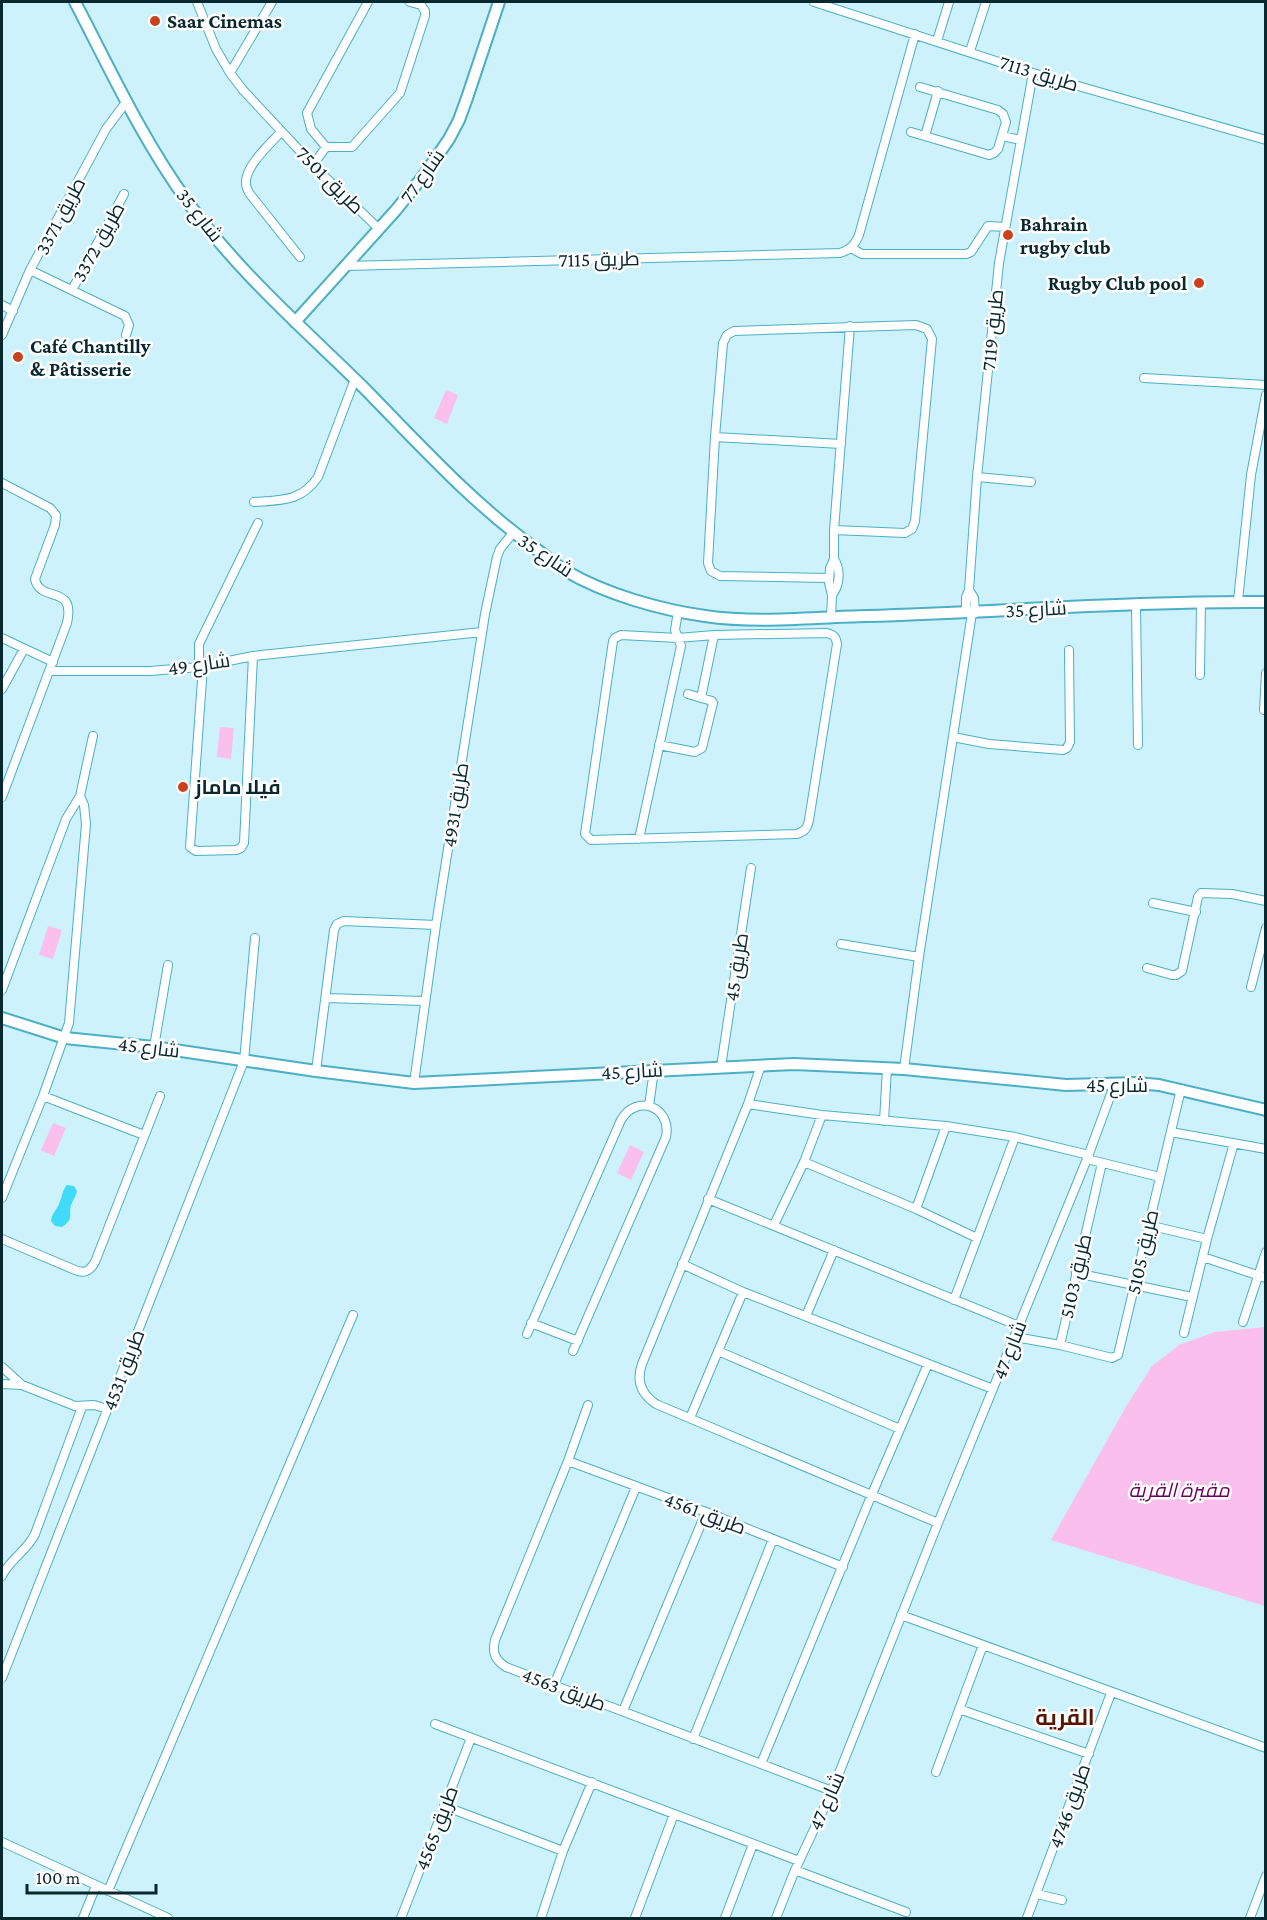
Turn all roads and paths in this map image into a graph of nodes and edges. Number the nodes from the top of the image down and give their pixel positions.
1 (75, 2) edge
2 (197, 2) edge
3 (270, 2) edge
4 (368, 2) edge
5 (410, 2) edge
6 (499, 2) edge
7 (814, 2) edge
8 (949, 2) edge
9 (986, 2) edge
10 (915, 34) junction
11 (937, 41) junction
12 (970, 51) junction
13 (230, 73) junction
14 (1033, 73) junction
15 (920, 87) dead end
16 (938, 91) junction
17 (127, 101) junction
18 (282, 132) junction
19 (911, 132) dead end
20 (925, 136) junction
21 (1002, 136) junction
22 (1021, 140) junction
23 (1266, 140) edge
24 (326, 147) junction
25 (314, 165) junction
26 (124, 194) dead end
27 (1005, 227) junction
28 (379, 229) junction
29 (851, 248) junction
30 (300, 257) dead end
31 (346, 266) junction
32 (30, 270) junction
33 (72, 290) junction
34 (2, 304) edge
35 (13, 310) junction
36 (295, 322) junction
37 (850, 326) junction
38 (2, 335) edge
39 (126, 336) dead end
40 (1144, 378) dead end
41 (355, 379) junction
42 (1266, 385) edge
43 (1266, 395) edge
44 (715, 437) junction
45 (841, 444) junction
46 (976, 477) junction
47 (1030, 482) dead end
48 (2, 483) edge
49 (254, 502) dead end
50 (258, 523) dead end
51 (834, 530) junction
52 (513, 533) junction
53 (834, 560) junction
54 (829, 578) junction
55 (832, 596) junction
56 (1238, 601) junction
57 (1202, 602) junction
58 (1266, 602) edge
59 (1136, 605) junction
60 (678, 611) junction
61 (971, 613) junction
62 (831, 617) junction
63 (482, 632) junction
64 (714, 634) junction
65 (2, 638) edge
66 (678, 638) junction
67 (24, 649) junction
68 (1069, 650) dead end
69 (253, 656) junction
70 (53, 662) junction
71 (201, 666) junction
72 (50, 670) junction
73 (1266, 673) edge
74 (1200, 675) dead end
75 (2, 689) edge
76 (688, 694) dead end
77 (701, 698) junction
78 (1264, 710) edge
79 (93, 736) dead end
80 (953, 737) junction
81 (659, 745) junction
82 (1138, 745) dead end
83 (80, 796) junction
84 (2, 797) edge
85 (639, 838) junction
86 (751, 868) dead end
87 (1266, 901) edge
88 (1153, 903) dead end
89 (1196, 912) junction
90 (436, 925) junction
91 (1266, 928) edge
92 (255, 938) dead end
93 (841, 944) dead end
94 (919, 957) junction
95 (168, 965) dead end
96 (1147, 969) dead end
97 (1251, 987) dead end
98 (2, 990) edge
99 (326, 998) junction
100 (424, 1001) junction
101 (2, 1018) edge
102 (64, 1038) junction
103 (154, 1047) junction
104 (244, 1061) junction
105 (761, 1065) junction
106 (721, 1067) junction
107 (887, 1068) junction
108 (904, 1068) junction
109 (654, 1070) junction
110 (316, 1071) junction
111 (414, 1083) junction
112 (1115, 1083) junction
113 (1181, 1089) junction
114 (43, 1096) junction
115 (160, 1096) dead end
116 (748, 1104) junction
117 (649, 1106) junction
118 (1266, 1110) edge
119 (822, 1115) junction
120 (885, 1121) junction
121 (946, 1126) junction
122 (1171, 1131) junction
123 (144, 1135) junction
124 (1015, 1137) junction
125 (1234, 1143) junction
126 (1266, 1149) edge
127 (1088, 1157) junction
128 (804, 1162) junction
129 (1102, 1163) junction
130 (1160, 1177) junction
131 (2, 1198) edge
132 (708, 1199) junction
133 (916, 1209) junction
134 (774, 1225) junction
135 (1148, 1225) junction
136 (976, 1238) junction
137 (2, 1239) edge
138 (1207, 1239) junction
139 (834, 1250) junction
140 (1266, 1252) edge
141 (1203, 1257) junction
142 (682, 1264) junction
143 (1076, 1273) junction
144 (1262, 1276) edge
145 (1134, 1285) junction
146 (743, 1292) junction
147 (1192, 1297) junction
148 (954, 1300) junction
149 (353, 1315) dead end
150 (806, 1316) junction
151 (1244, 1322) dead end
152 (531, 1323) junction
153 (1019, 1326) junction
154 (1184, 1333) dead end
155 (527, 1334) dead end
156 (1015, 1337) junction
157 (578, 1341) junction
158 (1060, 1345) junction
159 (573, 1351) dead end
160 (718, 1351) junction
161 (928, 1364) junction
162 (3, 1371) edge
163 (2, 1384) edge
164 (22, 1385) junction
165 (993, 1389) junction
166 (588, 1405) dead end
167 (82, 1407) junction
168 (108, 1409) junction
169 (690, 1418) junction
170 (900, 1429) junction
171 (568, 1461) junction
172 (636, 1486) junction
173 (872, 1494) junction
174 (706, 1512) junction
175 (938, 1523) junction
176 (773, 1539) junction
177 (843, 1567) junction
178 (2, 1576) edge
179 (901, 1615) junction
180 (983, 1645) junction
181 (2, 1678) edge
182 (554, 1685) junction
183 (1111, 1693) junction
184 (960, 1709) junction
185 (623, 1711) junction
186 (435, 1724) dead end
187 (471, 1738) junction
188 (693, 1739) junction
189 (1266, 1748) edge
190 (1089, 1754) junction
191 (761, 1764) junction
192 (936, 1772) dead end
193 (592, 1782) junction
194 (832, 1791) junction
195 (444, 1806) junction
196 (674, 1814) junction
197 (2, 1842) edge
198 (753, 1844) junction
199 (563, 1851) junction
200 (799, 1861) junction
201 (795, 1870) junction
202 (1266, 1876) edge
203 (96, 1886) junction
204 (108, 1891) junction
205 (1037, 1894) junction
206 (1062, 1900) dead end
207 (906, 1912) dead end
208 (83, 1918) edge
209 (168, 1918) edge
210 (401, 1918) edge
211 (541, 1918) edge
212 (635, 1918) edge
213 (725, 1918) edge
214 (776, 1918) edge
215 (1027, 1918) edge
216 (1250, 1918) edge

1 - 17 street, شارع 35
2 - 13 street, طريق 7501
3 - 13 street
4 - 24 street
5 - 24 street
6 - 28 street, شارع 77
7 - 10 street, طريق 7113
8 - 11 street
9 - 12 street
10 - 11 street, طريق 7113
10 - 29 street
11 - 12 street, طريق 7113
12 - 14 street, طريق 7113
13 - 18 street, طريق 7501
14 - 22 street, طريق 7119
14 - 23 street, طريق 7113
15 - 16 street
16 - 20 street
16 - 21 street
17 - 32 street, طريق 3371
17 - 36 street, شارع 35
18 - 25 street, طريق 7501
18 - 30 street, طريق 7501
19 - 20 street
20 - 21 street
21 - 22 street
22 - 27 street, طريق 7119
24 - 25 street
25 - 28 street, طريق 7501
26 - 33 street, طريق 3372
27 - 29 street, طريق 7115
27 - 46 street, طريق 7119
28 - 31 street, شارع 77
29 - 31 street, طريق 7115
31 - 36 street, شارع 77
32 - 33 street
32 - 35 street, طريق 3371
33 - 39 street
34 - 35 street
35 - 38 street, طريق 3371
36 - 41 street, شارع 35
37 - 44 street
37 - 45 street
37 - 51 street
40 - 42 street
41 - 49 street
41 - 52 street, شارع 35
43 - 56 street
44 - 45 street
44 - 54 street
45 - 51 street
46 - 47 street
46 - 61 street, طريق 7119
48 - 70 street
50 - 71 street
51 - 53 street
52 - 60 street, شارع 35
52 - 63 street, طريق 4931
53 - 54 street
53 - 55 street
54 - 55 street
55 - 62 street
56 - 57 street, شارع 35
56 - 58 street, شارع 35
57 - 59 street, شارع 35
57 - 74 street
59 - 61 street, شارع 35
59 - 82 street
60 - 62 street, شارع 35
60 - 66 street
61 - 62 street, شارع 35
61 - 80 street, طريق 7119
63 - 69 street, شارع 49
63 - 90 street, طريق 4931
64 - 66 street
64 - 77 street
64 - 85 street
65 - 67 street
66 - 81 street
66 - 85 street
67 - 70 street
67 - 75 street
68 - 80 street
69 - 71 street, شارع 49
69 - 71 street
70 - 72 street
71 - 72 street, شارع 49
72 - 84 street
73 - 78 street
76 - 77 street
77 - 81 street
79 - 83 street
80 - 94 street, طريق 7119
81 - 85 street
83 - 98 street
83 - 102 street
86 - 106 street, طريق 45
87 - 89 street
88 - 89 street
89 - 96 street
90 - 99 street
90 - 100 street, طريق 4931
91 - 97 street
92 - 104 street, طريق 4531
93 - 94 street
94 - 108 street, طريق 7119
95 - 103 street
99 - 100 street
99 - 110 street
100 - 111 street, طريق 4931
101 - 102 street, شارع 45
102 - 103 street, شارع 45
102 - 114 street
103 - 104 street, شارع 45
104 - 110 street, شارع 45
104 - 168 street, طريق 4531
105 - 106 street, شارع 45
105 - 107 street, شارع 45
105 - 116 street
106 - 109 street, شارع 45
107 - 108 street, شارع 45
107 - 120 street
108 - 112 street, شارع 45
109 - 111 street, شارع 45
109 - 117 street
110 - 111 street, شارع 45
112 - 113 street, شارع 45
112 - 127 street, شارع 47
113 - 118 street, شارع 45
113 - 122 street, طريق 5105
114 - 123 street
114 - 131 street
115 - 123 street
116 - 119 street
116 - 132 street
117 - 152 street
117 - 157 street
119 - 120 street
119 - 128 street
120 - 121 street
121 - 124 street
121 - 133 street
122 - 125 street
122 - 130 street, طريق 5105
123 - 137 street
124 - 127 street
124 - 136 street
125 - 126 street
125 - 138 street
127 - 129 street
127 - 153 street, شارع 47
128 - 133 street
128 - 134 street
129 - 130 street
129 - 143 street, طريق 5103
130 - 135 street, طريق 5105
132 - 134 street
132 - 142 street
133 - 136 street
134 - 139 street
135 - 138 street
135 - 145 street, طريق 5105
136 - 148 street
138 - 141 street
139 - 148 street
139 - 150 street
140 - 144 street
141 - 144 street
141 - 147 street
142 - 146 street
142 - 169 street
143 - 145 street
143 - 158 street, طريق 5103
144 - 151 street
145 - 147 street
145 - 158 street, طريق 5105
146 - 150 street
146 - 160 street
147 - 154 street
148 - 153 street
149 - 204 street
150 - 161 street
152 - 155 street
152 - 157 street
153 - 156 street, شارع 47
156 - 158 street, طريق 5103
156 - 165 street, شارع 47
157 - 159 street
160 - 169 street
160 - 170 street
161 - 165 street
161 - 170 street
162 - 164 street
163 - 164 street
164 - 167 street
165 - 175 street, شارع 47
166 - 171 street, طريق 4563
167 - 168 street
167 - 178 street
168 - 181 street, طريق 4531
169 - 173 street
170 - 173 street
171 - 172 street, طريق 4561
171 - 182 street, طريق 4563
172 - 174 street, طريق 4561
172 - 182 street
173 - 175 street
173 - 177 street
174 - 176 street, طريق 4561
174 - 185 street
175 - 179 street, شارع 47
176 - 177 street, طريق 4561
176 - 188 street
177 - 191 street
179 - 180 street
179 - 194 street, شارع 47
180 - 183 street
180 - 184 street
182 - 185 street, طريق 4563
183 - 189 street
183 - 190 street, طريق 4746
184 - 190 street
184 - 192 street
185 - 188 street, طريق 4563
186 - 187 street
187 - 193 street
187 - 195 street, طريق 4565
188 - 191 street, طريق 4563
190 - 205 street, طريق 4746
191 - 194 street, طريق 4563
193 - 196 street
193 - 199 street
194 - 200 street, شارع 47
195 - 199 street
195 - 210 street, طريق 4565
196 - 198 street
196 - 212 street
197 - 203 street
198 - 200 street
198 - 213 street
199 - 211 street
200 - 201 street, شارع 47
201 - 207 street
201 - 214 street, شارع 47
202 - 216 street
203 - 204 street
203 - 208 street
204 - 209 street
205 - 206 street
205 - 215 street, طريق 4746

